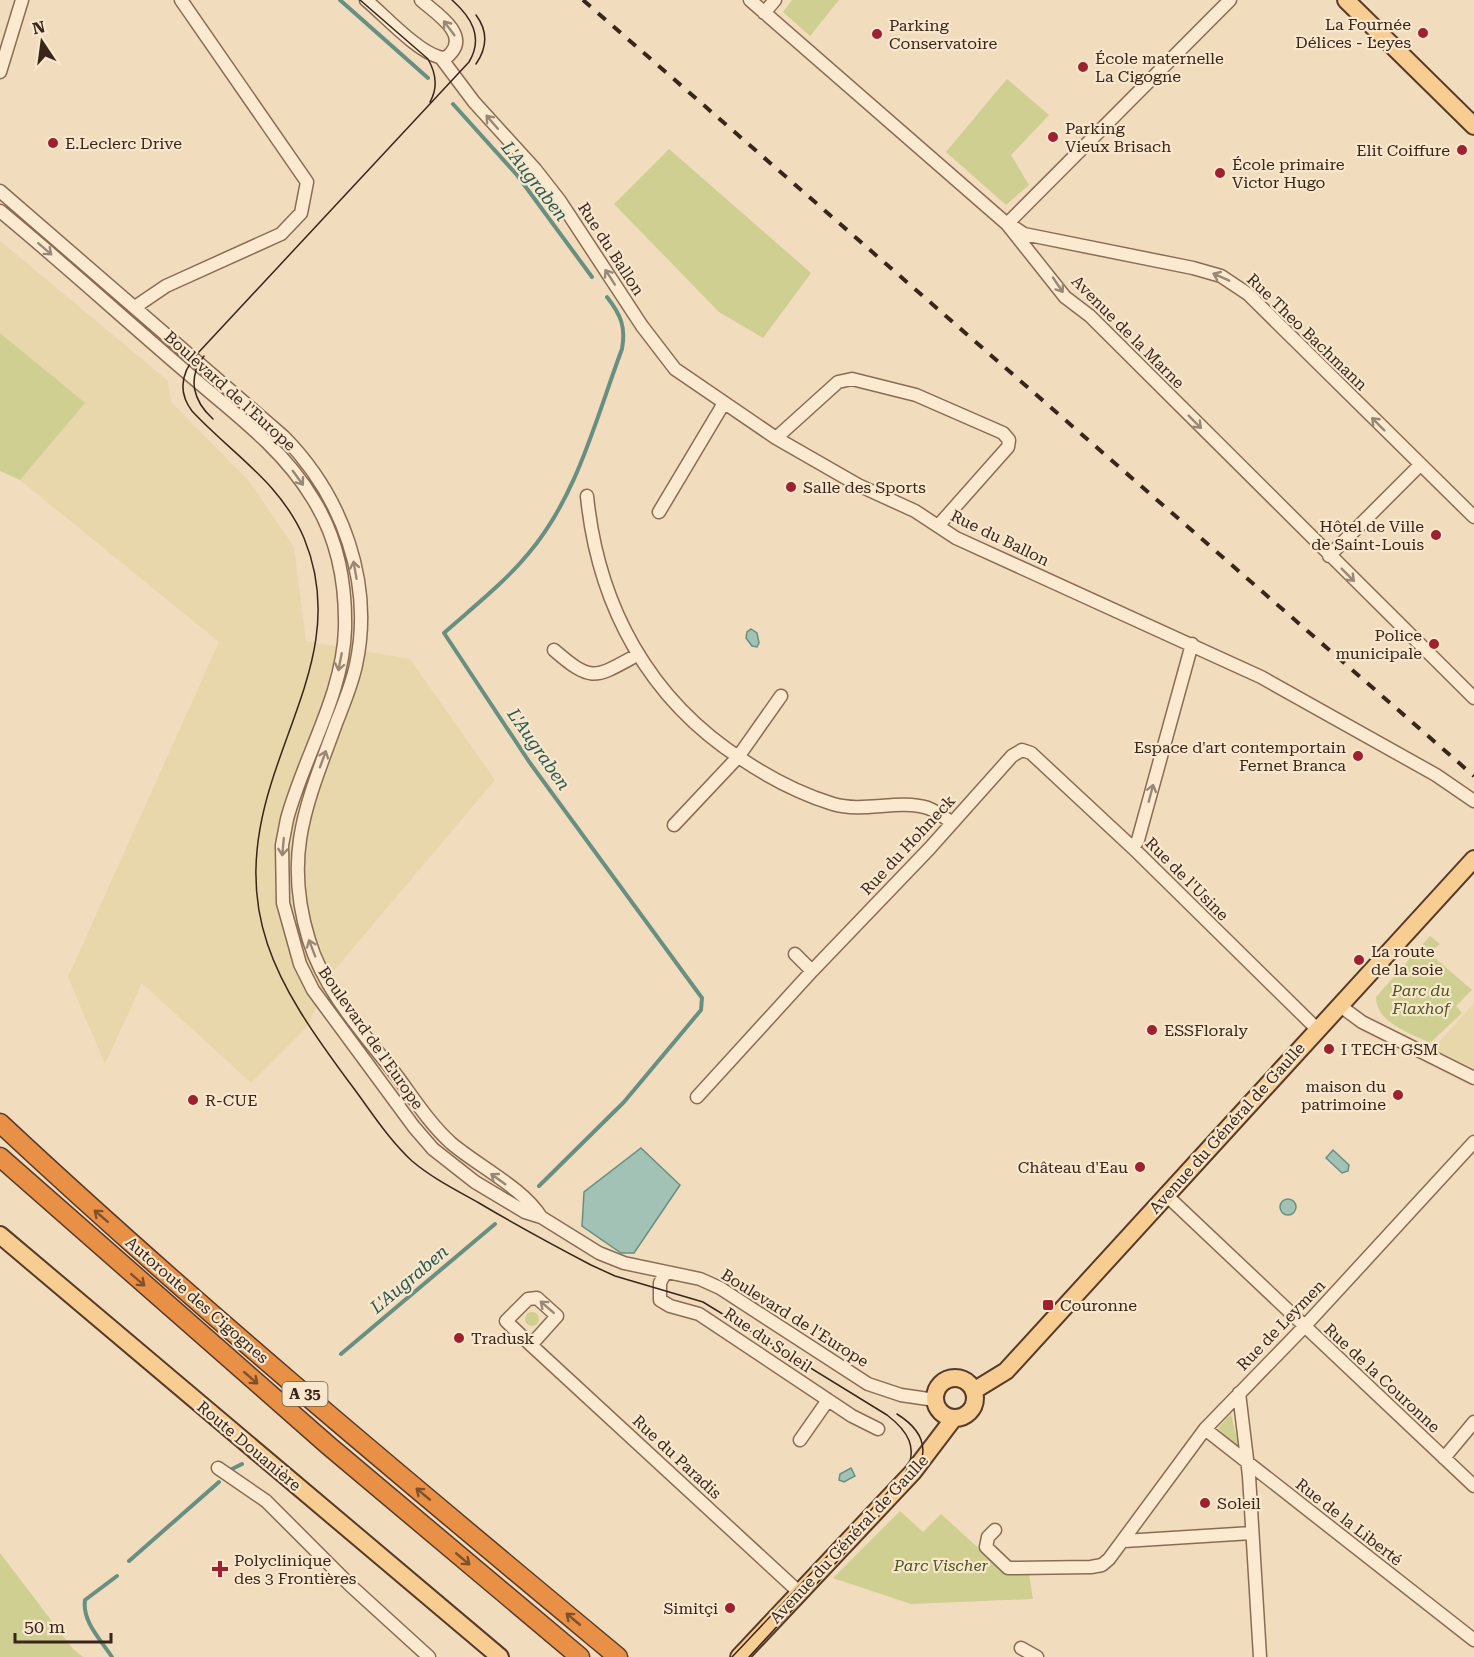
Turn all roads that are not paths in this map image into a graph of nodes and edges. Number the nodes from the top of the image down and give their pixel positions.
1 (22, 0) edge
2 (181, 0) edge
3 (366, 0) edge
4 (421, 0) edge
5 (750, 0) edge
6 (775, 0) edge
7 (1230, 0) edge
8 (1346, 0) edge
9 (764, 13) junction
10 (441, 58) junction
11 (0, 72) edge
12 (1474, 126) edge
13 (0, 191) edge
14 (0, 211) edge
15 (1007, 224) junction
16 (1042, 237) junction
17 (1036, 259) junction
18 (135, 307) junction
19 (724, 403) junction
20 (776, 438) junction
21 (1420, 465) junction
22 (587, 496) dead end
23 (659, 512) dead end
24 (1474, 517) edge
25 (938, 526) junction
26 (1329, 555) junction
27 (1192, 644) junction
28 (554, 650) dead end
29 (637, 655) junction
30 (781, 696) dead end
31 (1474, 698) edge
32 (1031, 753) joint
33 (738, 757) junction
34 (1474, 801) edge
35 (951, 822) junction
36 (674, 825) dead end
37 (1133, 848) junction
38 (1474, 859) edge
39 (795, 954) dead end
40 (812, 970) junction
41 (1339, 1005) junction
42 (1317, 1029) junction
43 (1474, 1078) edge
44 (697, 1097) dead end
45 (0, 1123) edge
46 (1474, 1142) edge
47 (0, 1157) edge
48 (1165, 1194) junction
49 (542, 1217) junction
50 (0, 1235) edge
51 (665, 1273) junction
52 (1303, 1328) junction
53 (531, 1345) dead end
54 (975, 1390) junction
55 (1239, 1393) junction
56 (828, 1400) junction
57 (935, 1400) junction
58 (954, 1418) junction
59 (1474, 1422) edge
60 (878, 1429) dead end
61 (1205, 1429) junction
62 (800, 1440) dead end
63 (1444, 1458) junction
64 (1248, 1464) junction
65 (218, 1468) dead end
66 (1474, 1486) edge
67 (995, 1530) dead end
68 (1252, 1533) junction
69 (1124, 1541) junction
70 (800, 1593) junction
71 (1474, 1639) edge
72 (1022, 1648) dead end
73 (741, 1656) edge
74 (429, 1657) edge
75 (500, 1657) edge
76 (580, 1657) edge
77 (618, 1657) edge
78 (1037, 1657) edge
79 (1260, 1657) edge

1 - 11 street
2 - 18 street
3 - 10 street
10 -> 4 street
5 - 9 street, Avenue de la Marne
6 - 9 street
7 - 15 street
8 - 12 main road
9 - 15 street, Avenue de la Marne
19 -> 10 street, Rue du Ballon
13 - 18 street, Boulevard de l'Europe
14 -> 49 street, Boulevard de l'Europe
15 - 16 street, Rue Theo Bachmann
15 - 17 street, Avenue de la Marne
16 - 17 street
21 -> 16 street, Rue Theo Bachmann
17 -> 26 street, Avenue de la Marne
49 -> 18 street, Boulevard de l'Europe
19 - 20 street, Rue du Ballon
19 - 23 street
20 - 25 street, Rue du Ballon
20 - 25 street
21 - 24 street, Rue Theo Bachmann
21 - 26 street
22 - 29 street
25 - 27 street, Rue du Ballon
26 -> 31 street, Avenue de la Marne
27 - 34 street, Rue du Ballon
37 -> 27 street
28 - 29 street
29 - 33 street
30 - 33 street
32 - 35 street, Rue du Hohneck
32 - 37 street, Rue de l'Usine
33 - 35 street
33 - 36 street
35 - 40 street, Rue du Hohneck
37 - 42 street, Rue de l'Usine
38 - 41 main road, Avenue du Général de Gaulle
39 - 40 street
40 - 44 street, Rue du Hohneck
41 - 42 main road, Avenue du Général de Gaulle
41 - 43 street
42 - 48 main road, Avenue du Général de Gaulle
77 -> 45 highway, Autoroute des Cigognes / A 35
46 - 52 street, Rue de Leymen
47 -> 76 highway, Autoroute des Cigognes / A 35
48 - 52 street, Rue de la Couronne
48 - 54 main road, Avenue du Général de Gaulle
49 - 51 street, Boulevard de l'Europe
50 - 75 main road, Route Douanière
51 - 56 street, Rue du Soleil
51 - 57 street, Boulevard de l'Europe
52 - 55 street, Rue de Leymen
52 - 63 street, Rue de la Couronne
53 - 70 street, Rue du Paradis
54 - 57 main road
54 - 58 main road
55 - 61 street, Rue de Leymen
55 - 64 street
56 - 60 street, Rue du Soleil
56 - 62 street
57 - 58 main road
58 - 70 main road, Avenue du Général de Gaulle
59 - 63 street
61 - 64 street, Rue de la Liberté
61 - 69 street, Rue de Leymen
63 - 66 street, Rue de la Couronne
64 - 68 street
64 - 71 street, Rue de la Liberté
65 - 74 street
67 - 69 street, Rue de Leymen
68 - 69 street
68 - 79 street
70 - 73 main road, Avenue du Général de Gaulle
72 - 78 street

